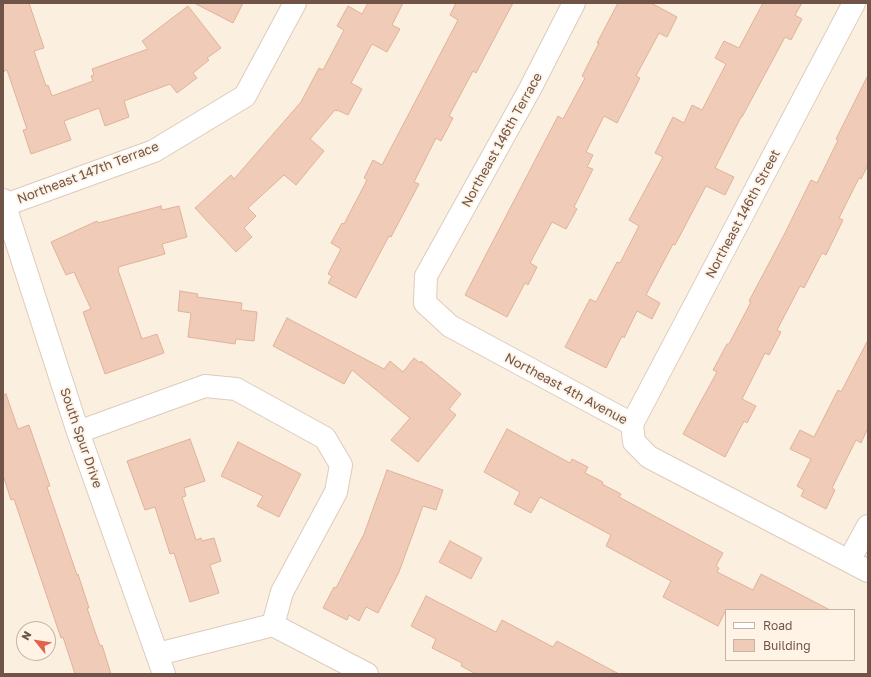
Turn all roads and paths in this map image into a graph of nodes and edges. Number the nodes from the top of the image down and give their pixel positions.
1 (295, 3) edge
2 (574, 3) edge
3 (854, 3) edge
4 (4, 202) edge
5 (426, 276) joint
6 (632, 424) junction
7 (78, 432) junction
8 (868, 526) edge
9 (859, 566) edge
10 (273, 625) junction
11 (161, 664) edge
12 (367, 674) edge

1 - 4 street, Northeast 147th Terrace
2 - 5 street, Northeast 146th Terrace
3 - 6 street, Northeast 146th Street
4 - 7 street, South Spur Drive
5 - 6 street, Northeast 4th Avenue
6 - 9 street, Northeast 4th Avenue
7 - 10 street
7 - 11 street, South Spur Drive
8 - 9 street
10 - 11 street
10 - 12 street

